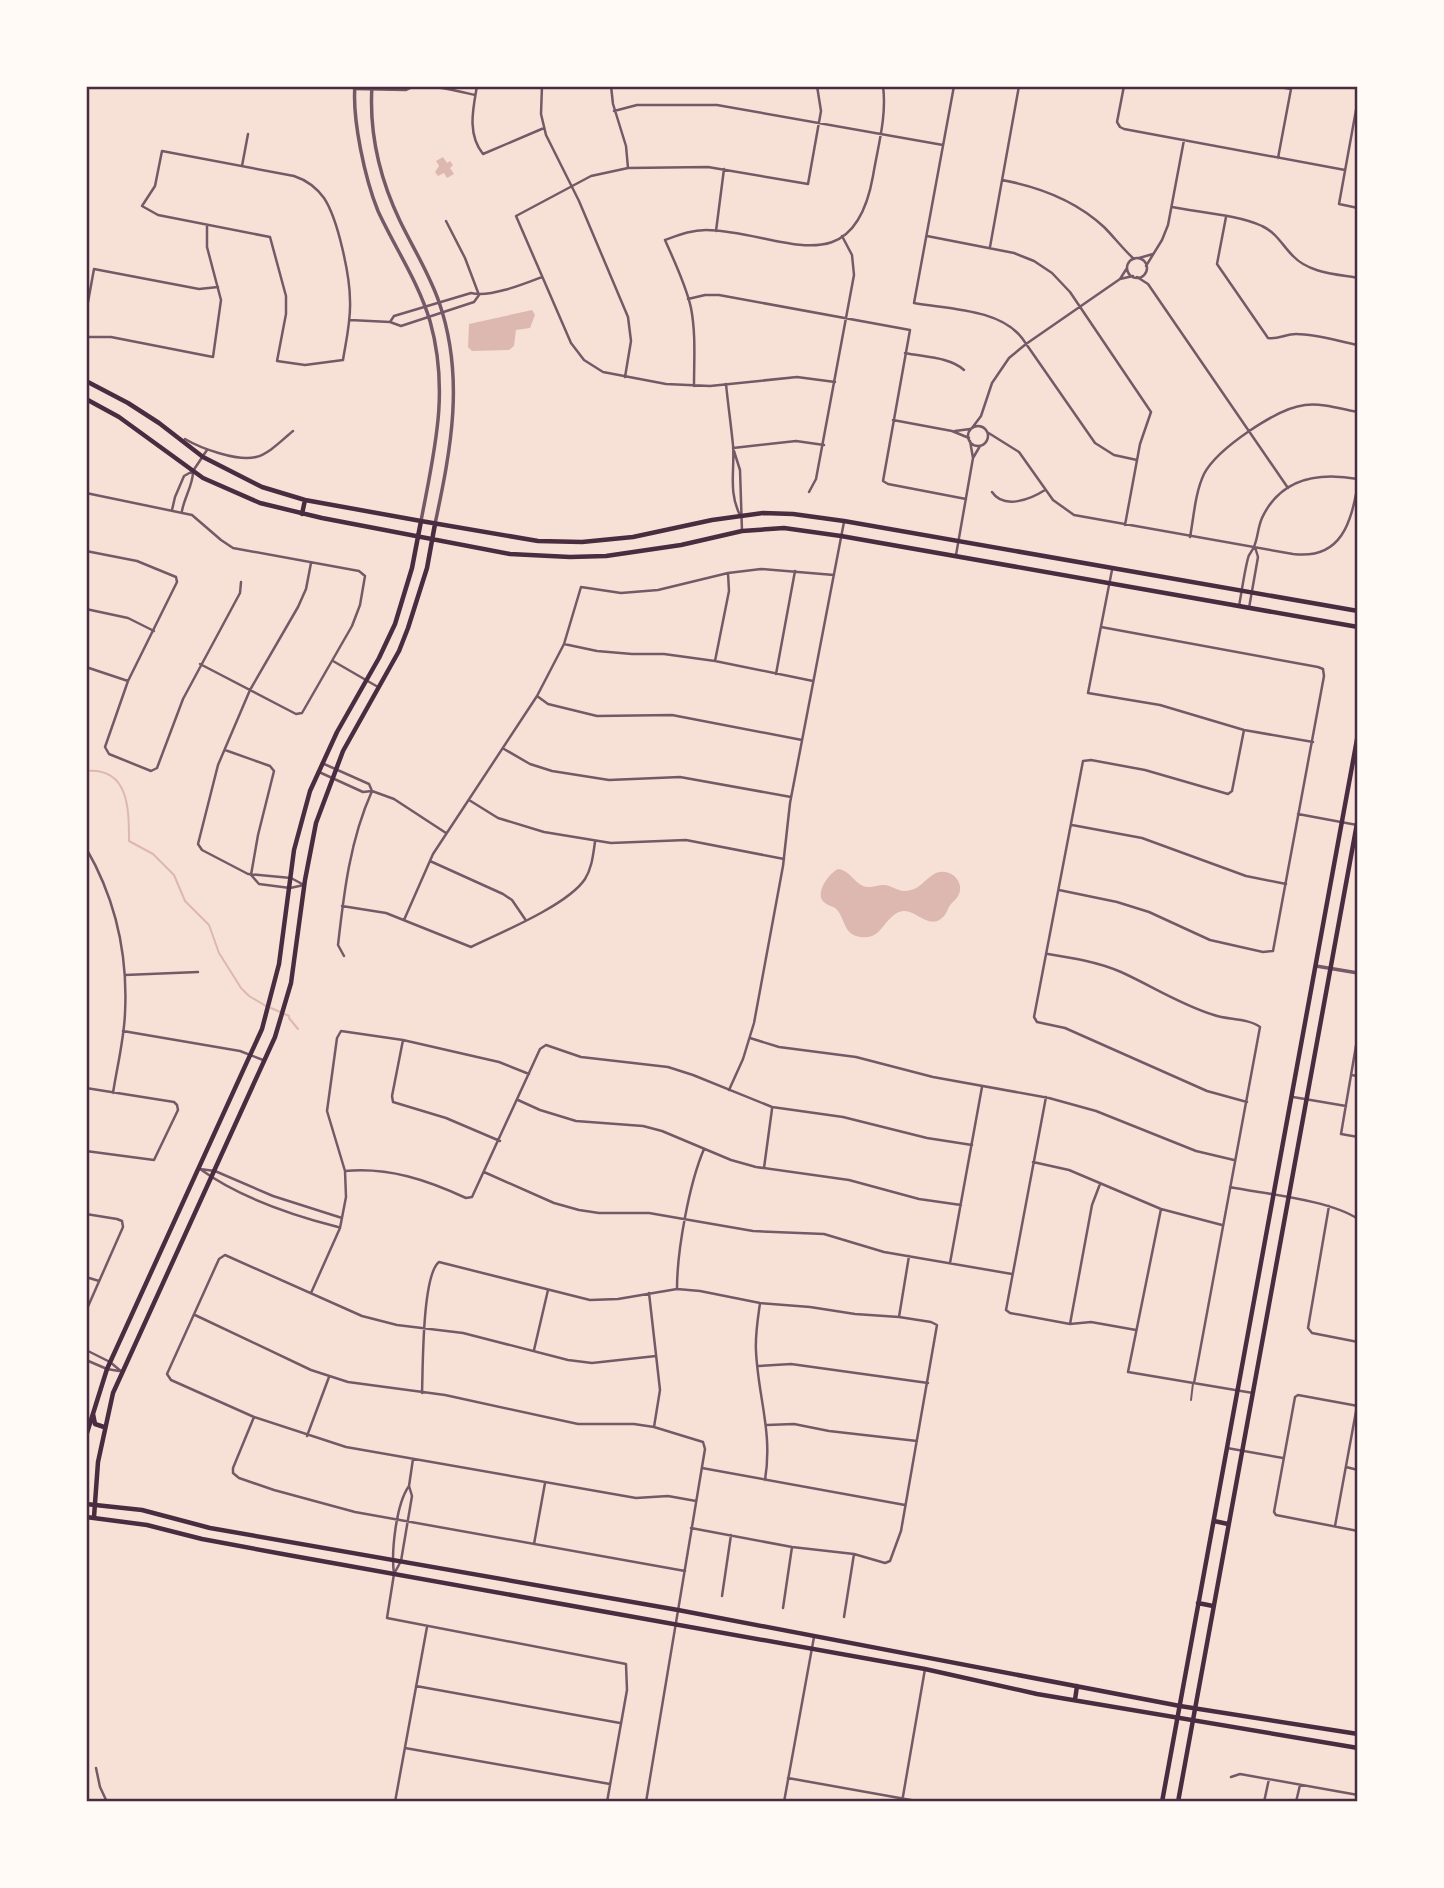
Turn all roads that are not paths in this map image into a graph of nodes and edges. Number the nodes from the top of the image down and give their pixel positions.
1 (411, 86) edge
2 (477, 86) edge
3 (542, 86) edge
4 (611, 86) edge
5 (817, 86) edge
6 (883, 86) edge
7 (954, 86) edge
8 (1019, 86) edge
9 (1124, 86) edge
10 (1274, 86) edge
11 (354, 87) edge
12 (371, 88) edge
13 (475, 94) junction
14 (1358, 99) edge
15 (614, 111) junction
16 (820, 123) junction
17 (544, 128) junction
18 (248, 134) dead end
19 (881, 134) junction
20 (1184, 140) junction
21 (943, 145) junction
22 (1278, 158) junction
23 (242, 166) junction
24 (628, 167) junction
25 (724, 169) junction
26 (1345, 170) junction
27 (1002, 180) junction
28 (572, 186) junction
29 (1172, 207) junction
30 (1358, 208) edge
31 (1226, 217) junction
32 (446, 221) dead end
33 (207, 225) junction
34 (716, 231) junction
35 (842, 236) junction
36 (926, 236) junction
37 (990, 247) junction
38 (1123, 249) junction
39 (1153, 254) junction
40 (1136, 258) junction
41 (1128, 265) junction
42 (1146, 269) junction
43 (542, 277) junction
44 (1135, 277) junction
45 (1358, 278) edge
46 (1120, 279) junction
47 (1148, 284) junction
48 (218, 286) junction
49 (479, 295) junction
50 (688, 299) junction
51 (440, 303) junction
52 (1080, 306) junction
53 (425, 307) junction
54 (86, 313) edge
55 (443, 313) junction
56 (429, 317) junction
57 (846, 318) junction
58 (350, 320) junction
59 (390, 322) junction
60 (86, 337) edge
61 (1026, 344) junction
62 (1358, 345) edge
63 (905, 353) junction
64 (964, 370) dead end
65 (625, 377) junction
66 (86, 381) edge
67 (835, 382) junction
68 (726, 384) junction
69 (694, 386) junction
70 (86, 400) edge
71 (1358, 412) edge
72 (981, 416) junction
73 (893, 420) junction
74 (972, 428) junction
75 (293, 430) dead end
76 (986, 430) junction
77 (952, 431) junction
78 (1250, 432) junction
79 (185, 439) dead end
80 (997, 439) junction
81 (969, 440) junction
82 (985, 442) junction
83 (824, 445) junction
84 (981, 445) junction
85 (733, 448) junction
86 (208, 450) junction
87 (203, 457) junction
88 (973, 458) junction
89 (1137, 460) junction
90 (193, 471) junction
91 (1358, 481) edge
92 (1288, 488) junction
93 (1046, 489) junction
94 (809, 492) dead end
95 (992, 492) dead end
96 (86, 493) edge
97 (966, 499) junction
98 (305, 500) junction
99 (173, 510) junction
100 (182, 512) junction
101 (302, 514) junction
102 (740, 516) junction
103 (421, 521) junction
104 (844, 521) junction
105 (435, 524) junction
106 (1125, 525) junction
107 (742, 531) junction
108 (841, 536) junction
109 (418, 537) junction
110 (1190, 537) junction
111 (432, 539) junction
112 (958, 541) junction
113 (1255, 547) junction
114 (86, 551) edge
115 (956, 556) junction
116 (311, 563) junction
117 (1112, 570) junction
118 (795, 571) junction
119 (728, 573) junction
120 (834, 575) junction
121 (241, 582) dead end
122 (1109, 584) junction
123 (1242, 591) junction
124 (1252, 592) junction
125 (1239, 606) junction
126 (1249, 608) junction
127 (86, 609) edge
128 (1358, 611) edge
129 (1101, 627) junction
130 (1358, 627) edge
131 (154, 631) junction
132 (565, 644) junction
133 (332, 661) junction
134 (715, 661) junction
135 (200, 664) junction
136 (86, 667) edge
137 (776, 674) junction
138 (366, 680) junction
139 (128, 681) junction
140 (814, 681) junction
141 (379, 688) junction
142 (250, 690) junction
143 (537, 696) junction
144 (1244, 730) junction
145 (1358, 734) edge
146 (802, 740) junction
147 (1313, 742) junction
148 (503, 749) junction
149 (224, 750) junction
150 (322, 764) junction
151 (335, 769) junction
152 (319, 772) junction
153 (333, 777) junction
154 (372, 791) junction
155 (791, 797) junction
156 (468, 800) junction
157 (1298, 814) junction
158 (1342, 822) junction
159 (1358, 823) edge
160 (1072, 825) junction
161 (446, 833) junction
162 (595, 841) junction
163 (86, 848) edge
164 (784, 859) junction
165 (430, 861) junction
166 (251, 875) junction
167 (291, 878) junction
168 (1286, 884) junction
169 (304, 885) junction
170 (289, 888) junction
171 (1059, 890) junction
172 (342, 906) junction
173 (525, 919) junction
174 (404, 920) junction
175 (1047, 954) junction
176 (344, 956) dead end
177 (1316, 966) junction
178 (1331, 968) junction
179 (198, 972) dead end
180 (1358, 973) edge
181 (125, 975) junction
182 (123, 1031) junction
183 (1358, 1034) edge
184 (750, 1038) junction
185 (402, 1040) junction
186 (251, 1055) junction
187 (265, 1061) junction
188 (529, 1074) junction
189 (1351, 1075) junction
190 (1358, 1076) edge
191 (982, 1086) junction
192 (86, 1088) edge
193 (729, 1090) junction
194 (113, 1093) junction
195 (1046, 1097) junction
196 (1293, 1097) junction
197 (1307, 1099) junction
198 (518, 1100) junction
199 (1247, 1102) junction
200 (1346, 1106) junction
201 (772, 1107) junction
202 (1358, 1137) edge
203 (500, 1141) junction
204 (972, 1145) junction
205 (705, 1147) junction
206 (86, 1151) edge
207 (1235, 1160) junction
208 (1034, 1162) junction
209 (764, 1168) junction
210 (200, 1169) junction
211 (215, 1171) junction
212 (345, 1171) junction
213 (484, 1172) junction
214 (212, 1178) junction
215 (1100, 1184) junction
216 (1230, 1187) junction
217 (1274, 1196) junction
218 (1290, 1199) junction
219 (961, 1205) junction
220 (1329, 1206) junction
221 (1161, 1209) junction
222 (86, 1213) edge
223 (342, 1218) junction
224 (687, 1219) junction
225 (1358, 1219) edge
226 (1223, 1225) junction
227 (340, 1228) junction
228 (909, 1255) junction
229 (950, 1263) junction
230 (1012, 1274) junction
231 (86, 1277) edge
232 (100, 1282) junction
233 (677, 1289) junction
234 (548, 1290) junction
235 (311, 1293) junction
236 (649, 1293) junction
237 (760, 1303) junction
238 (86, 1311) edge
239 (195, 1315) junction
240 (899, 1317) junction
241 (1070, 1324) junction
242 (424, 1328) junction
243 (1136, 1330) junction
244 (1358, 1342) edge
245 (86, 1350) edge
246 (534, 1350) junction
247 (656, 1356) junction
248 (86, 1360) edge
249 (110, 1362) junction
250 (758, 1366) junction
251 (107, 1369) junction
252 (122, 1372) junction
253 (330, 1377) junction
254 (928, 1383) junction
255 (1194, 1383) junction
256 (1238, 1390) junction
257 (422, 1393) junction
258 (1254, 1393) junction
259 (1191, 1399) dead end
260 (1358, 1406) edge
261 (93, 1409) junction
262 (254, 1417) junction
263 (767, 1425) junction
264 (104, 1427) junction
265 (654, 1427) junction
266 (86, 1436) edge
267 (307, 1436) junction
268 (917, 1442) junction
269 (1227, 1448) junction
270 (1243, 1451) junction
271 (1283, 1458) junction
272 (413, 1459) junction
273 (1346, 1467) junction
274 (702, 1468) junction
275 (1358, 1470) edge
276 (765, 1480) junction
277 (545, 1483) junction
278 (409, 1486) junction
279 (696, 1501) junction
280 (86, 1504) edge
281 (95, 1504) junction
282 (906, 1505) junction
283 (86, 1517) edge
284 (94, 1517) junction
285 (398, 1520) junction
286 (407, 1521) junction
287 (1214, 1521) junction
288 (1228, 1524) junction
289 (1335, 1526) junction
290 (204, 1527) junction
291 (691, 1528) junction
292 (1358, 1531) edge
293 (731, 1535) junction
294 (202, 1539) junction
295 (534, 1544) junction
296 (792, 1547) junction
297 (854, 1554) junction
298 (392, 1560) junction
299 (401, 1561) junction
300 (685, 1571) junction
301 (394, 1574) junction
302 (722, 1596) dead end
303 (1198, 1603) junction
304 (1213, 1606) junction
305 (783, 1608) dead end
306 (678, 1610) junction
307 (844, 1617) dead end
308 (675, 1624) junction
309 (427, 1627) junction
310 (814, 1636) junction
311 (812, 1648) junction
312 (927, 1657) junction
313 (925, 1669) junction
314 (416, 1686) junction
315 (1077, 1686) junction
316 (1074, 1700) junction
317 (1180, 1706) junction
318 (1195, 1708) junction
319 (1178, 1718) junction
320 (1194, 1721) junction
321 (621, 1723) junction
322 (1300, 1726) junction
323 (1358, 1734) edge
324 (1298, 1739) junction
325 (405, 1748) junction
326 (1358, 1748) edge
327 (96, 1768) dead end
328 (1231, 1777) dead end
329 (788, 1778) junction
330 (1269, 1779) junction
331 (610, 1784) junction
332 (1300, 1785) junction
333 (1358, 1795) edge
334 (902, 1801) edge
335 (107, 1802) edge
336 (395, 1802) edge
337 (607, 1802) edge
338 (646, 1802) edge
339 (784, 1802) edge
340 (922, 1802) edge
341 (1162, 1802) edge
342 (1178, 1802) edge
343 (1264, 1802) edge
344 (1296, 1802) edge

1 - 12 street
1 - 13 street
2 - 13 street
3 - 17 street
4 - 15 street
5 - 16 street
6 - 19 street
7 - 21 street
8 - 27 street
9 - 20 street
10 - 22 street
11 - 12 street
11 - 53 street
12 - 51 street
13 - 17 street
14 - 26 street
15 - 16 street
15 - 24 street
16 - 19 street
16 - 25 street
17 - 28 street
18 - 23 street
19 - 21 street
19 - 35 street
20 - 22 street
20 - 29 street
21 - 36 street
22 - 26 street
23 - 33 street
23 - 58 street
24 - 25 street
24 - 28 street
25 - 34 street
26 - 30 street
27 - 37 street
27 - 38 street
28 - 43 street
28 - 65 street
29 - 31 street
29 - 39 street
31 - 45 street
31 - 62 street
32 - 49 street
33 - 48 street
33 - 58 street
34 - 35 street
34 - 50 street
35 - 57 street
36 - 37 street
36 - 61 street
37 - 52 street
38 - 40 street
38 - 41 street
39 - 40 street
39 - 42 street
40 - 41 street
40 - 42 street
41 - 44 street
41 - 46 street
42 - 44 street
42 - 47 street
43 - 49 street
43 - 65 street
44 - 46 street
44 - 47 street
46 - 52 street
47 - 78 street
48 - 54 street
48 - 60 street
49 - 51 street
49 - 55 street
50 - 57 street
50 - 69 street
51 - 53 street
51 - 55 street
52 - 61 street
52 - 89 street
53 - 56 street
53 - 59 street
55 - 56 street
55 - 105 street
56 - 59 street
56 - 103 street
57 - 63 street
57 - 67 street
58 - 59 street
61 - 72 street
61 - 89 street
63 - 64 street
63 - 73 street
65 - 69 street
66 - 87 main road
67 - 68 street
67 - 83 street
68 - 69 street
68 - 85 street
70 - 90 main road
71 - 78 street
72 - 74 street
72 - 76 street
73 - 77 street
73 - 97 street
74 - 76 street
74 - 77 street
74 - 81 street
75 - 86 street
76 - 80 street
76 - 82 street
77 - 81 street
78 - 92 street
78 - 110 street
79 - 86 street
80 - 82 street
80 - 93 street
81 - 84 street
81 - 88 street
82 - 84 street
83 - 85 street
83 - 94 street
84 - 88 street
85 - 102 street
85 - 102 street
86 - 87 street
87 - 90 street
87 - 98 main road
88 - 97 street
89 - 106 street
90 - 99 street
90 - 100 street
90 - 101 main road
91 - 92 street
91 - 113 street
92 - 113 street
93 - 95 street
93 - 106 street
96 - 99 street
97 - 112 street
98 - 101 main road
98 - 103 main road
99 - 100 street
100 - 116 street
101 - 109 main road
102 - 104 main road
102 - 105 main road
102 - 107 street
103 - 105 main road
103 - 109 main road
104 - 108 street
104 - 112 main road
105 - 111 main road
106 - 110 street
107 - 108 main road
107 - 111 main road
108 - 115 main road
108 - 120 street
109 - 111 main road
109 - 138 main road
110 - 113 street
111 - 141 main road
112 - 115 street
112 - 117 main road
113 - 123 street
113 - 124 street
114 - 131 street
115 - 122 main road
116 - 133 street
116 - 142 street
117 - 122 street
117 - 123 main road
118 - 119 street
118 - 120 street
118 - 137 street
119 - 132 street
119 - 134 street
120 - 140 street
121 - 135 street
122 - 125 main road
122 - 129 street
123 - 124 main road
123 - 125 street
124 - 126 street
124 - 128 main road
125 - 126 main road
126 - 130 main road
127 - 131 street
129 - 144 street
129 - 147 street
131 - 139 street
132 - 134 street
132 - 143 street
133 - 138 street
133 - 142 street
134 - 137 street
135 - 139 street
135 - 142 street
136 - 139 street
137 - 140 street
138 - 141 street
138 - 150 main road
140 - 146 street
141 - 151 main road
142 - 149 street
143 - 146 street
143 - 148 street
144 - 147 street
144 - 160 street
145 - 158 main road
146 - 155 street
147 - 157 street
148 - 155 street
148 - 156 street
149 - 166 street
149 - 166 street
150 - 151 street
150 - 152 main road
151 - 153 main road
151 - 154 street
152 - 153 street
152 - 167 main road
153 - 154 street
153 - 169 main road
154 - 161 street
154 - 172 street
155 - 164 street
156 - 161 street
156 - 162 street
157 - 158 street
157 - 168 street
158 - 159 street
158 - 177 main road
159 - 178 main road
160 - 168 street
160 - 171 street
161 - 165 street
162 - 164 street
162 - 173 street
163 - 181 street
164 - 184 street
165 - 173 street
165 - 174 street
166 - 167 street
166 - 170 street
167 - 169 street
167 - 170 main road
168 - 171 street
169 - 170 street
169 - 187 main road
170 - 186 main road
171 - 175 street
172 - 174 street
172 - 176 street
173 - 174 street
175 - 199 street
175 - 199 street
177 - 178 street
177 - 196 main road
178 - 180 street
178 - 197 main road
179 - 181 street
181 - 182 street
182 - 186 street
182 - 194 street
183 - 189 street
184 - 191 street
184 - 193 street
185 - 188 street
185 - 203 street
185 - 212 street
186 - 187 street
186 - 210 main road
187 - 211 main road
188 - 193 street
188 - 198 street
189 - 190 street
189 - 200 street
191 - 195 street
191 - 204 street
192 - 194 street
193 - 201 street
194 - 206 street
195 - 207 street
195 - 208 street
196 - 197 street
196 - 217 main road
197 - 200 street
197 - 218 main road
198 - 203 street
198 - 205 street
199 - 207 street
200 - 202 street
201 - 204 street
201 - 209 street
203 - 213 street
204 - 219 street
205 - 209 street
205 - 224 street
207 - 216 street
208 - 215 street
208 - 230 street
209 - 219 street
210 - 211 street
210 - 214 street
210 - 249 main road
211 - 214 main road
211 - 223 street
212 - 213 street
212 - 223 street
213 - 224 street
214 - 227 street
214 - 252 main road
215 - 221 street
215 - 241 street
216 - 217 street
216 - 226 street
217 - 218 street
217 - 256 main road
218 - 220 street
218 - 258 main road
219 - 229 street
220 - 225 street
220 - 244 street
221 - 226 street
221 - 243 street
222 - 232 street
223 - 227 street
224 - 228 street
224 - 233 street
226 - 255 street
227 - 235 street
228 - 229 street
228 - 240 street
229 - 230 street
230 - 241 street
231 - 232 street
232 - 238 street
233 - 236 street
233 - 237 street
234 - 236 street
234 - 242 street
234 - 246 street
235 - 239 street
235 - 242 street
236 - 247 street
237 - 240 street
237 - 250 street
239 - 253 street
239 - 262 street
240 - 254 street
241 - 243 street
242 - 246 street
242 - 257 street
243 - 255 street
245 - 249 street
246 - 247 street
247 - 265 street
248 - 251 street
249 - 251 main road
249 - 252 street
250 - 254 street
250 - 263 street
251 - 252 street
251 - 261 main road
252 - 264 main road
253 - 257 street
253 - 267 street
254 - 268 street
255 - 256 street
255 - 259 lane
256 - 258 street
256 - 269 main road
257 - 265 street
258 - 270 main road
260 - 271 street
260 - 273 street
261 - 264 main road
261 - 266 main road
262 - 267 street
262 - 285 street
263 - 268 street
263 - 276 street
264 - 281 main road
265 - 274 street
267 - 272 street
268 - 282 street
269 - 270 street
269 - 287 main road
270 - 271 street
270 - 288 main road
271 - 289 street
272 - 277 street
272 - 278 street
273 - 275 street
273 - 289 street
274 - 276 street
274 - 279 street
276 - 282 street
277 - 279 street
277 - 295 street
278 - 285 street
278 - 286 street
279 - 291 street
280 - 281 main road
281 - 284 main road
281 - 290 main road
282 - 297 street
283 - 284 main road
284 - 294 main road
285 - 286 street
285 - 298 street
286 - 295 street
286 - 299 street
287 - 288 main road
287 - 303 main road
288 - 304 main road
289 - 292 street
290 - 294 main road
290 - 298 main road
291 - 293 street
291 - 300 street
293 - 296 street
293 - 302 street
294 - 301 main road
295 - 300 street
296 - 297 street
296 - 305 street
297 - 307 street
298 - 299 main road
298 - 301 street
299 - 301 street
299 - 306 main road
300 - 306 street
301 - 308 main road
301 - 309 street
303 - 304 main road
303 - 317 main road
304 - 318 main road
306 - 308 street
306 - 310 main road
308 - 311 main road
308 - 338 street
309 - 314 street
309 - 321 street
310 - 311 street
310 - 312 main road
311 - 313 main road
311 - 329 street
312 - 313 main road
312 - 315 main road
313 - 316 main road
313 - 334 street
314 - 321 street
314 - 325 street
315 - 316 main road
315 - 317 main road
316 - 319 main road
317 - 318 main road
317 - 319 main road
318 - 320 main road
318 - 322 main road
319 - 320 main road
319 - 341 main road
320 - 324 main road
320 - 342 main road
321 - 331 street
322 - 323 main road
322 - 324 main road
324 - 326 main road
325 - 331 street
325 - 336 street
327 - 335 street
328 - 330 street
329 - 334 street
329 - 339 street
330 - 332 street
330 - 343 street
331 - 337 street
332 - 333 street
332 - 344 street
334 - 340 street

